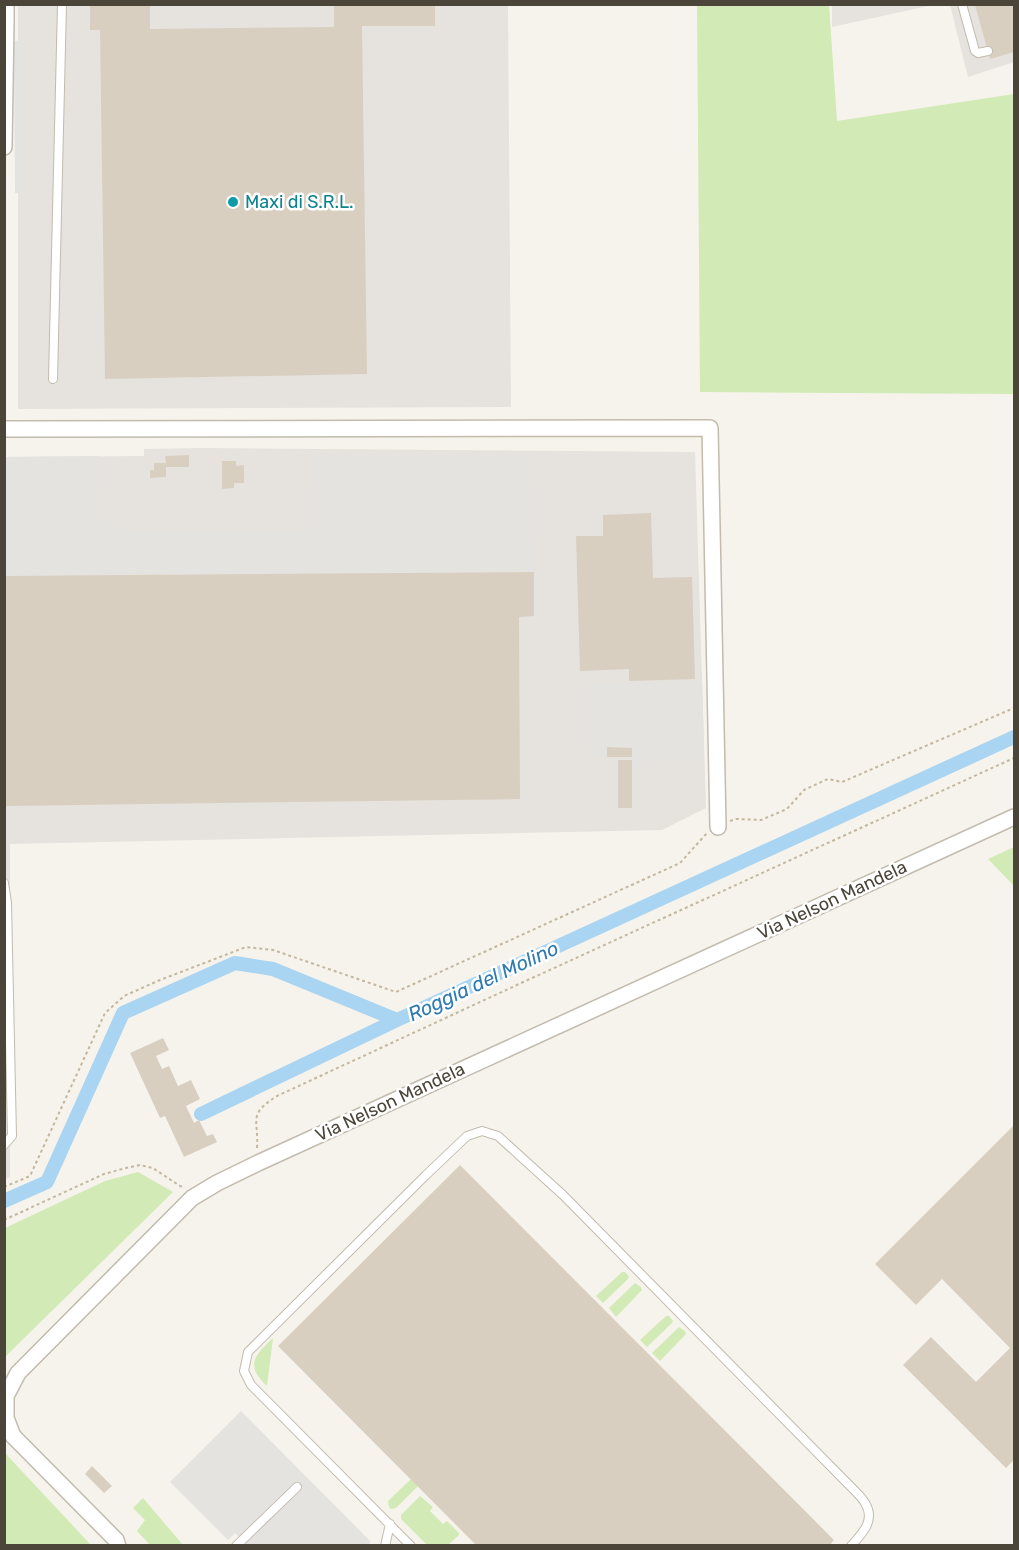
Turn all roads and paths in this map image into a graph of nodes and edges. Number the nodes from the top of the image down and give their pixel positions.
1 (6, 4) edge
2 (62, 4) edge
3 (962, 4) edge
4 (5, 23) edge
5 (988, 51) dead end
6 (4, 147) edge
7 (53, 379) dead end
8 (4, 429) edge
9 (1014, 708) edge
10 (1014, 758) edge
11 (1014, 817) edge
12 (718, 827) junction
13 (4, 883) edge
14 (4, 1145) edge
15 (258, 1163) junction
16 (4, 1187) edge
17 (202, 1191) junction
18 (4, 1220) edge
19 (297, 1487) dead end
20 (390, 1524) junction
21 (118, 1545) edge
22 (237, 1545) edge
23 (385, 1545) edge
24 (411, 1545) edge
25 (850, 1545) edge

1 - 4 street
2 - 7 lane
3 - 5 lane
4 - 6 street
8 - 12 street
9 - 12 path
10 - 15 path
11 - 15 street, Via Nelson Mandela
12 - 16 path
13 - 14 lane
15 - 17 street, Via Nelson Mandela
17 - 18 path
17 - 21 street, Via Nelson Mandela
19 - 22 lane
20 - 23 lane
20 - 24 lane
20 - 25 lane

